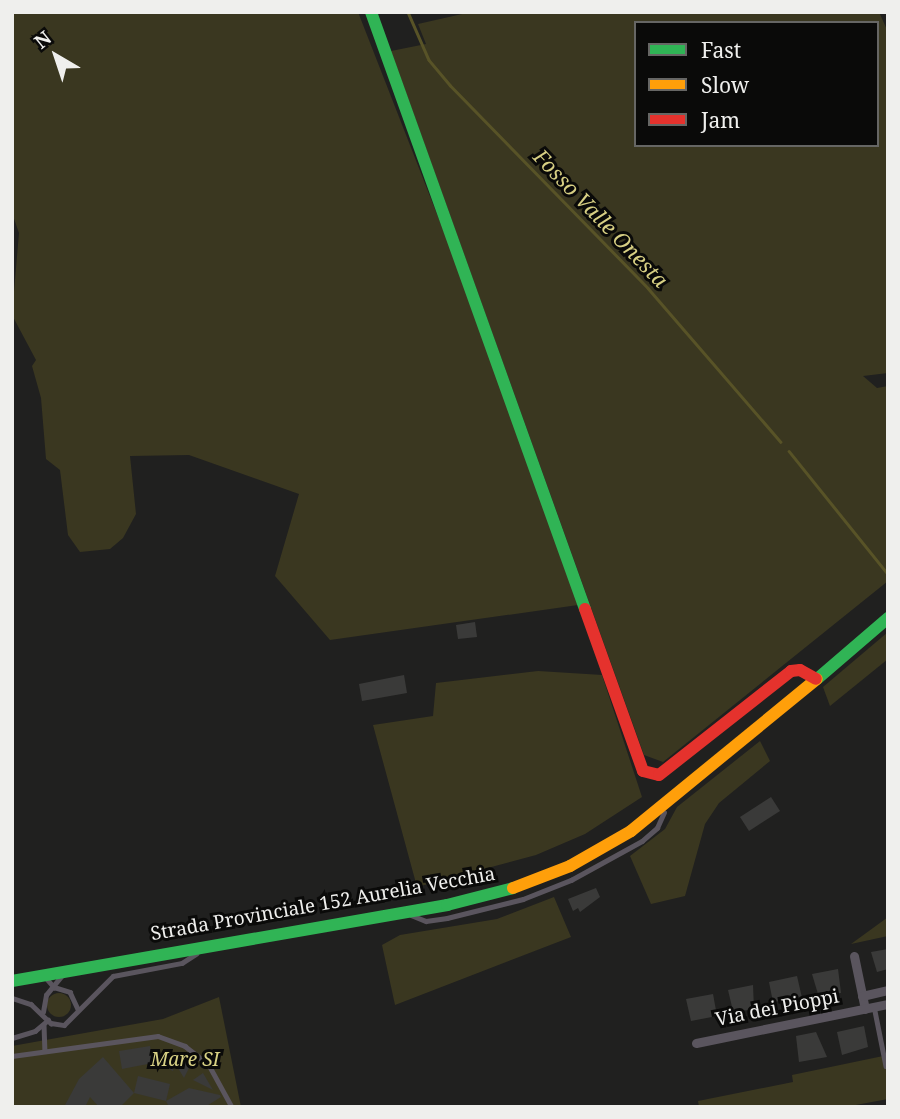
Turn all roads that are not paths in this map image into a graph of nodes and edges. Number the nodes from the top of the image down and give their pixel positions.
1 (371, 12) edge
2 (888, 618) edge
3 (816, 679) junction
4 (212, 944) junction
5 (854, 956) dead end
6 (68, 971) junction
7 (43, 976) junction
8 (12, 981) edge
9 (54, 987) junction
10 (888, 990) edge
11 (862, 996) junction
12 (12, 998) edge
13 (888, 1004) edge
14 (78, 1009) junction
15 (870, 1010) junction
16 (43, 1013) junction
17 (46, 1023) junction
18 (12, 1038) edge
19 (696, 1042) dead end
20 (45, 1050) junction
21 (12, 1056) edge
22 (886, 1066) dead end
23 (232, 1107) edge

1 - 3 street
2 - 3 street, Strada Provinciale 152 Aurelia Vecchia
3 - 4 street, Strada Provinciale 152 Aurelia Vecchia
4 - 6 street, Strada Provinciale 152 Aurelia Vecchia
4 - 14 lane
5 - 11 street, Via dei Pioppi
6 - 7 street, Strada Provinciale 152 Aurelia Vecchia
6 - 9 lane
7 - 8 street, Strada Provinciale 152 Aurelia Vecchia
7 - 9 lane
9 - 14 lane
9 - 16 lane
10 - 11 street, Via dei Pioppi
11 - 15 street, Via dei Pioppi
12 - 16 lane
13 - 15 street, Via dei Pioppi
14 - 17 lane
15 - 19 street, Via dei Pioppi
15 - 22 lane
16 - 17 lane
17 - 18 lane
17 - 20 lane
20 - 21 lane
20 - 23 lane

